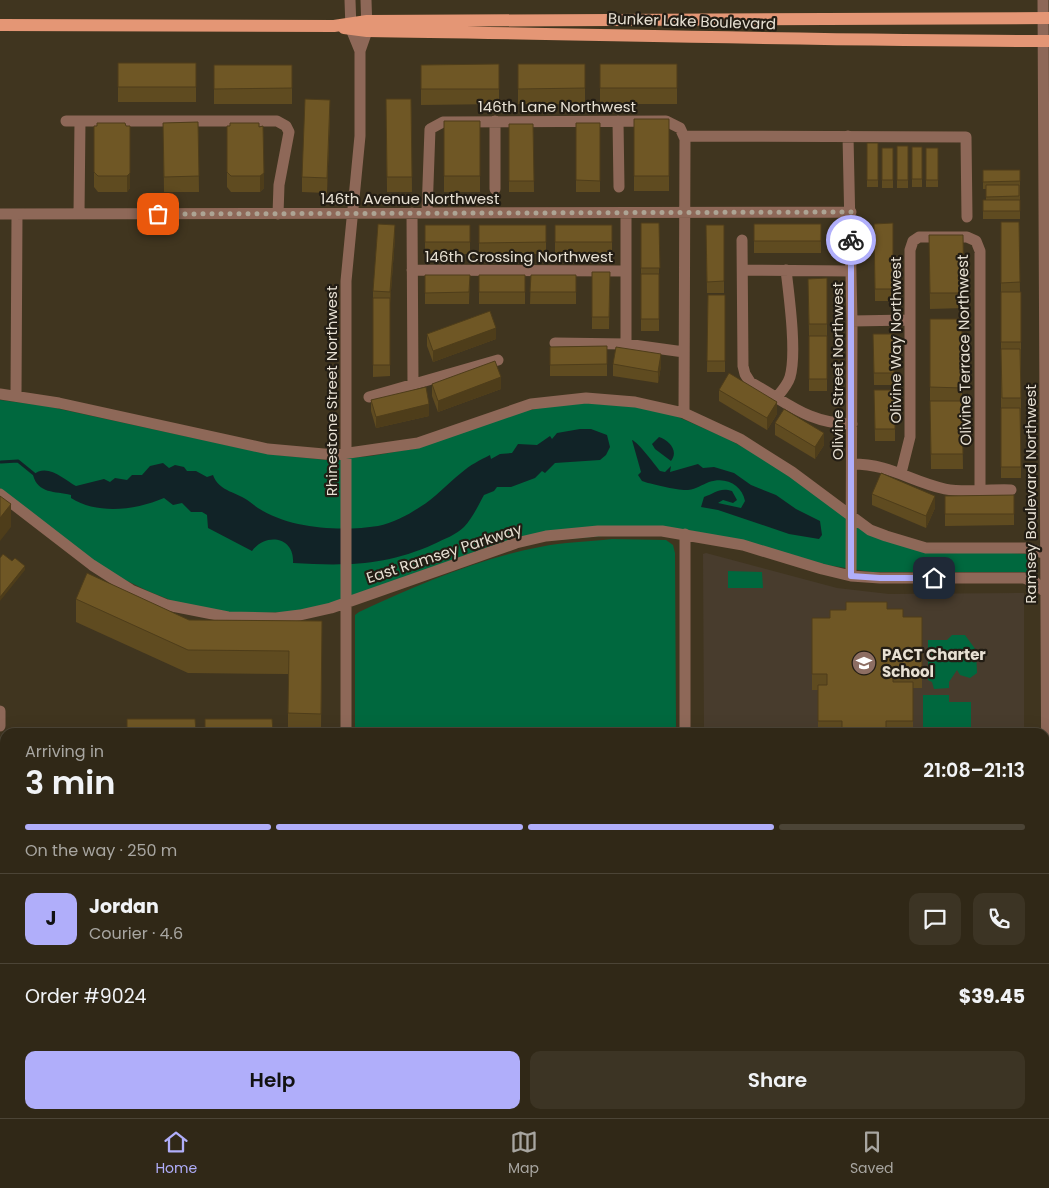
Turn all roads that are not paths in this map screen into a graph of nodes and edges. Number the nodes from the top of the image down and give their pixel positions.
1 (350, 0) edge
2 (366, 0) edge
3 (1043, 0) edge
4 (1046, 18) edge
5 (0, 25) edge
6 (351, 26) junction
7 (367, 26) junction
8 (1046, 40) edge
9 (360, 51) junction
10 (66, 121) dead end
11 (80, 121) junction
12 (495, 121) junction
13 (618, 121) junction
14 (682, 132) junction
15 (848, 136) junction
16 (619, 188) dead end
17 (494, 190) dead end
18 (412, 212) junction
19 (428, 212) junction
20 (851, 212) junction
21 (353, 213) junction
22 (626, 213) junction
23 (0, 214) edge
24 (17, 214) junction
25 (79, 214) junction
26 (278, 214) junction
27 (685, 214) junction
28 (967, 217) dead end
29 (946, 237) joint
30 (742, 240) dead end
31 (412, 270) junction
32 (743, 270) junction
33 (786, 270) junction
34 (626, 271) junction
35 (852, 271) junction
36 (909, 320) junction
37 (852, 321) junction
38 (555, 343) dead end
39 (626, 344) junction
40 (684, 352) junction
41 (498, 360) dead end
42 (413, 385) junction
43 (0, 394) edge
44 (16, 395) junction
45 (369, 397) dead end
46 (777, 397) junction
47 (684, 413) junction
48 (852, 424) junction
49 (347, 454) junction
50 (852, 464) junction
51 (900, 473) junction
52 (980, 489) junction
53 (1010, 490) dead end
54 (0, 494) edge
55 (851, 516) junction
56 (685, 534) junction
57 (1047, 553) edge
58 (851, 576) junction
59 (1045, 592) junction
60 (347, 602) junction
61 (0, 710) edge
62 (0, 726) edge
63 (346, 728) edge
64 (684, 728) edge
65 (1046, 728) edge

1 - 6 street, Rhinestone Street Northwest
2 - 7 street, Rhinestone Street Northwest
3 - 4 street, Ramsey Boulevard Northwest
4 - 7 main road, Bunker Lake Boulevard
4 - 8 street, Ramsey Boulevard Northwest
5 - 6 main road, Bunker Lake Boulevard
6 - 7 main road, Bunker Lake Boulevard
6 - 9 street, Rhinestone Street Northwest
7 - 8 main road, Bunker Lake Boulevard
7 - 9 street, Rhinestone Street Northwest
8 - 57 street, Ramsey Boulevard Northwest
9 - 21 street, Rhinestone Street Northwest
10 - 11 street
11 - 25 street
11 - 26 street
12 - 13 street, 146th Lane Northwest
12 - 17 street
12 - 19 street, 146th Lane Northwest
13 - 14 street, 146th Lane Northwest
13 - 16 street
14 - 15 street, 146th Lane Northwest
14 - 27 street
15 - 20 street, Olivine Street Northwest
15 - 28 street, 146th Lane Northwest
18 - 19 street, 146th Avenue Northwest
18 - 21 street, 146th Avenue Northwest
18 - 31 street
19 - 22 street, 146th Avenue Northwest
20 - 27 street, 146th Avenue Northwest
20 - 35 street, Olivine Street Northwest
21 - 26 street, 146th Avenue Northwest
21 - 49 street, Rhinestone Street Northwest
22 - 27 street, 146th Avenue Northwest
22 - 34 street
23 - 24 street, 146th Avenue Northwest
24 - 25 street, 146th Avenue Northwest
24 - 44 street
25 - 26 street, 146th Avenue Northwest
27 - 40 street
29 - 36 street, Olivine Way Northwest
29 - 52 street, Olivine Terrace Northwest
30 - 32 street
31 - 34 street, 146th Crossing Northwest
31 - 42 street
32 - 33 street
32 - 46 street
33 - 35 street
33 - 46 street
34 - 39 street
35 - 37 street, Olivine Street Northwest
36 - 37 street
36 - 51 street, Olivine Way Northwest
37 - 48 street, Olivine Street Northwest
38 - 39 street
39 - 40 street
40 - 47 street
41 - 42 street
42 - 45 street
43 - 44 street
44 - 49 street
46 - 48 street
47 - 49 street
47 - 55 street
48 - 50 street, Olivine Street Northwest
49 - 60 street, Rhinestone Street Northwest
50 - 51 street
50 - 55 street, Olivine Street Northwest
51 - 52 street
52 - 53 street
54 - 60 street, East Ramsey Parkway
55 - 57 street
55 - 58 street, Olivine Street Northwest
56 - 58 street, East Ramsey Parkway
56 - 60 street, East Ramsey Parkway
56 - 64 street
57 - 59 street, Ramsey Boulevard Northwest
58 - 59 street, East Ramsey Parkway
59 - 65 street, Ramsey Boulevard Northwest
60 - 63 street, Rhinestone Street Northwest
61 - 62 street

